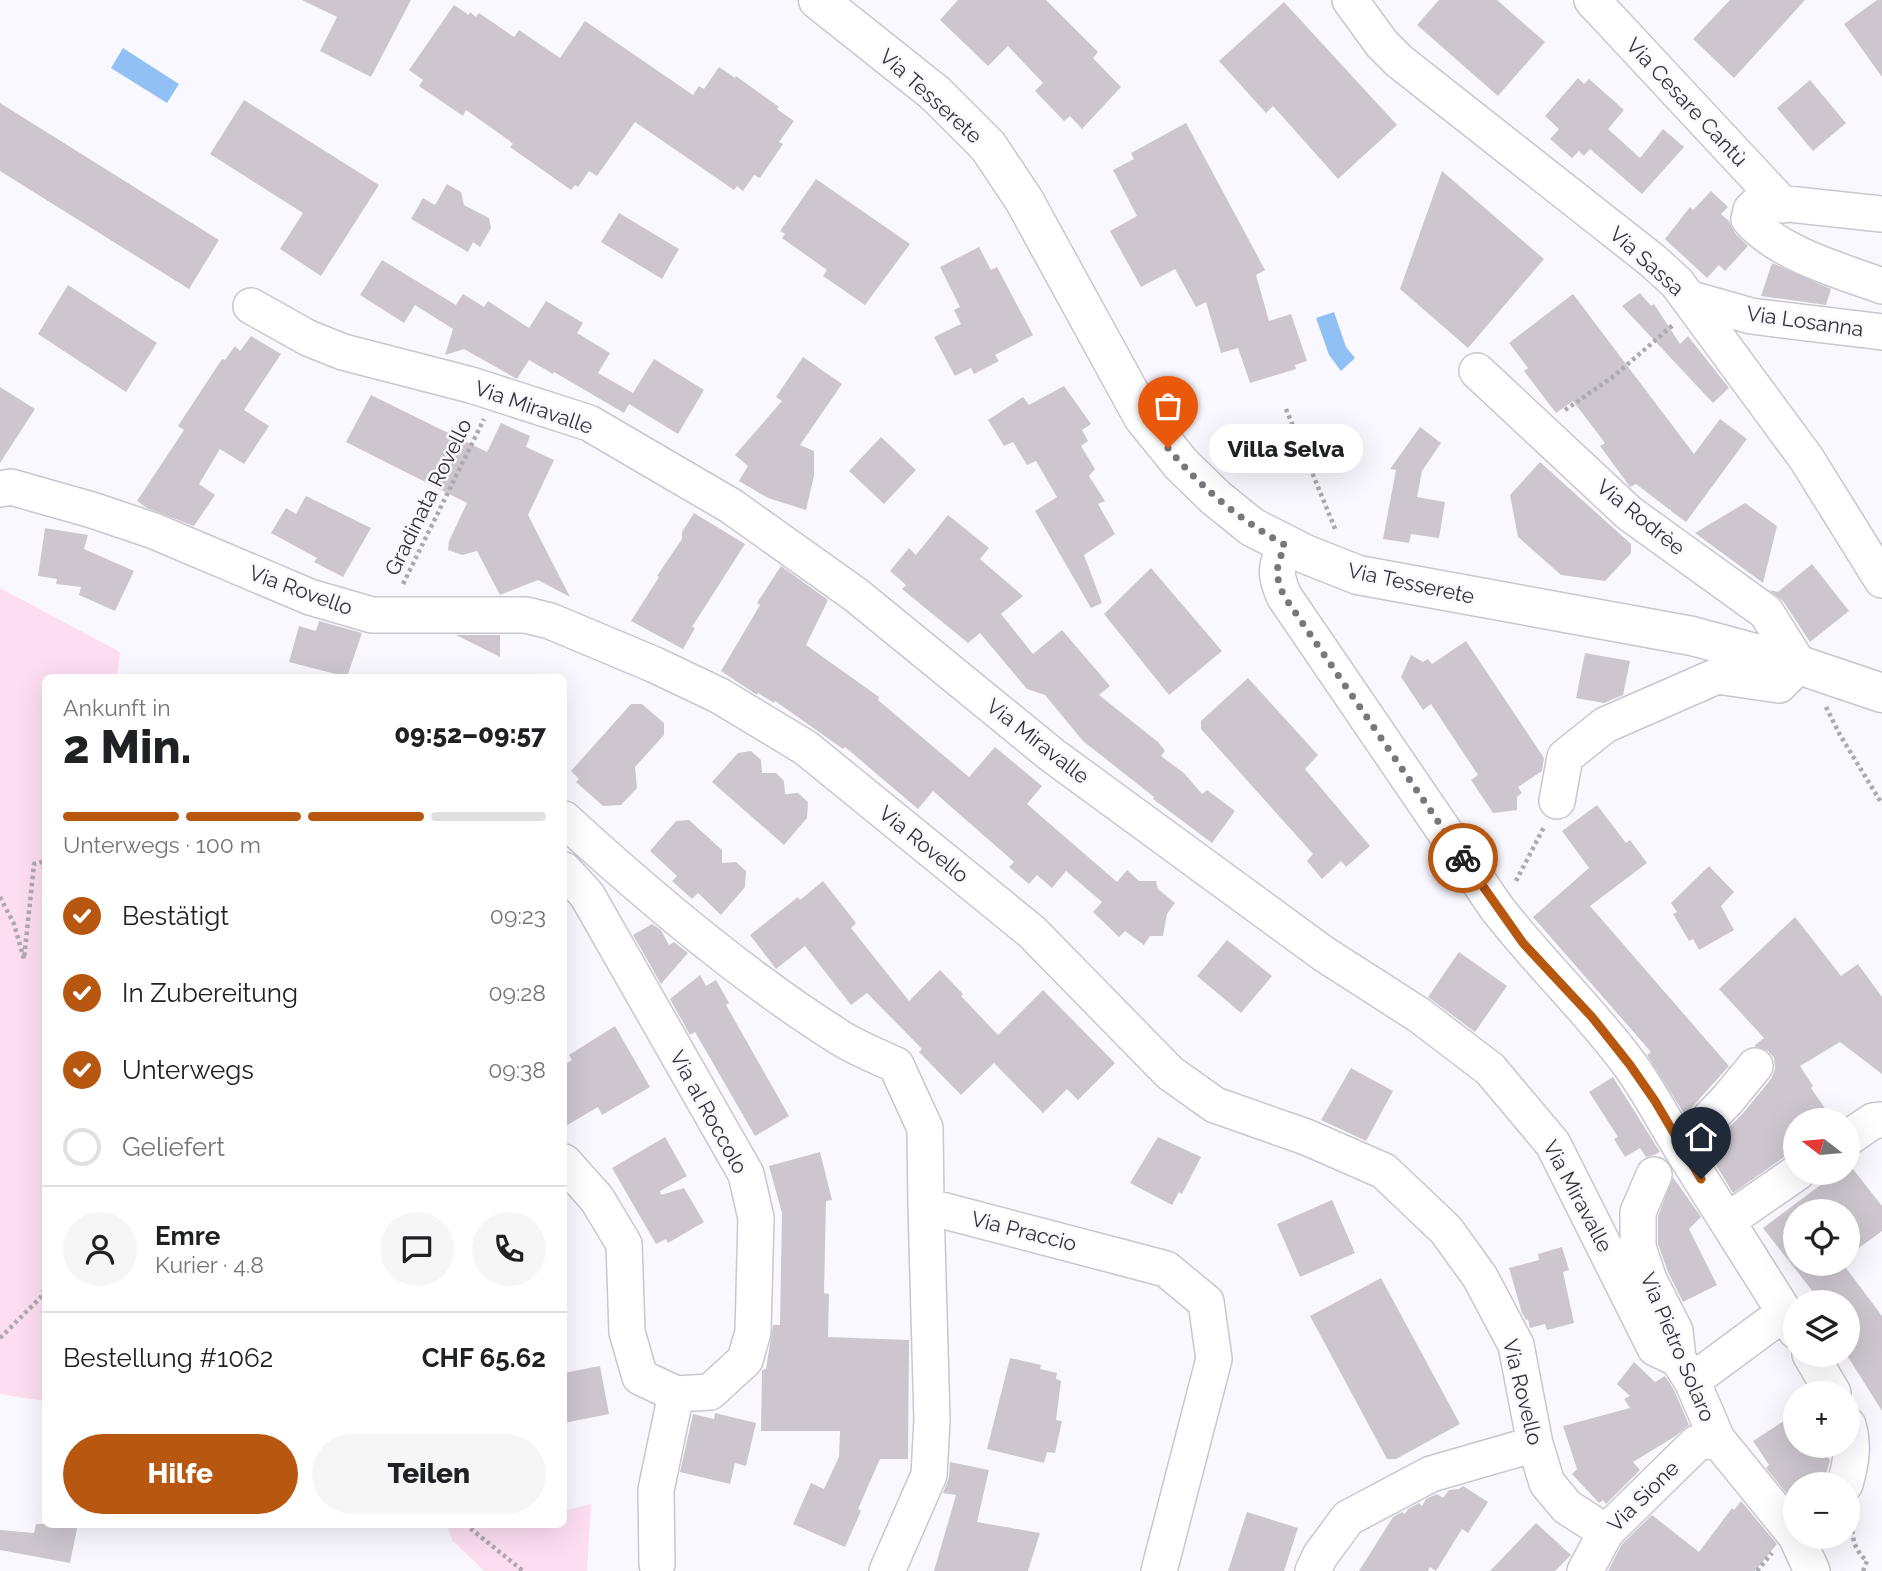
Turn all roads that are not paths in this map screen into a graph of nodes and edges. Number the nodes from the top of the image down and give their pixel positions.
1 (818, 0) edge
2 (1350, 0) edge
3 (1592, 0) edge
4 (1783, 205) junction
5 (1882, 214) edge
6 (1882, 286) edge
7 (251, 306) dead end
8 (1681, 311) junction
9 (1882, 332) edge
10 (1477, 372) dead end
11 (0, 489) edge
12 (1285, 545) junction
13 (1882, 580) edge
14 (1816, 671) junction
15 (1882, 692) edge
16 (1557, 801) road end
17 (567, 822) edge
18 (567, 873) edge
19 (1755, 1066) dead end
20 (1882, 1120) edge
21 (1860, 1130) edge
22 (1681, 1148) junction
23 (567, 1165) edge
24 (1654, 1175) dead end
25 (1783, 1182) edge
26 (926, 1206) junction
27 (1727, 1221) junction
28 (1783, 1311) edge
29 (1783, 1325) edge
30 (1685, 1370) junction
31 (676, 1394) junction
32 (1717, 1439) junction
33 (1535, 1444) junction
34 (1783, 1520) edge
35 (1606, 1532) junction
36 (1802, 1549) edge
37 (1819, 1549) edge
38 (657, 1564) dead end
39 (887, 1571) edge
40 (1159, 1571) edge
41 (1313, 1571) edge
42 (1585, 1571) edge
43 (1813, 1571) edge

1 - 12 main road, Via Tesserete
2 - 8 street, Via Sassa
3 - 4 street, Via Cesare Cantù
4 - 5 street
4 - 6 street
7 - 30 street, Via Miravalle
8 - 9 street, Via Losanna
8 - 13 street, Via Sassa
10 - 14 street, Via Rodrèe
11 - 33 street, Via Rovello
12 - 14 main road, Via Tesserete
12 - 22 street
14 - 15 main road, Via Tesserete
14 - 16 street
17 - 26 street
18 - 31 street, Via al Roccolo
19 - 22 street
20 - 21 street
22 - 27 street
23 - 31 street
24 - 30 street, Via Pietro Solaro
25 - 27 street
26 - 39 street
26 - 40 street, Via Praccio
27 - 28 street
29 - 30 street
30 - 32 street, Via Pietro Solaro
31 - 38 street
32 - 34 street, Via Pietro Solaro
32 - 35 street, Via Sione
33 - 35 street, Via Rovello
33 - 41 street
35 - 42 street, Via Sione
36 - 43 street, Via Pietro Solaro
37 - 43 street

